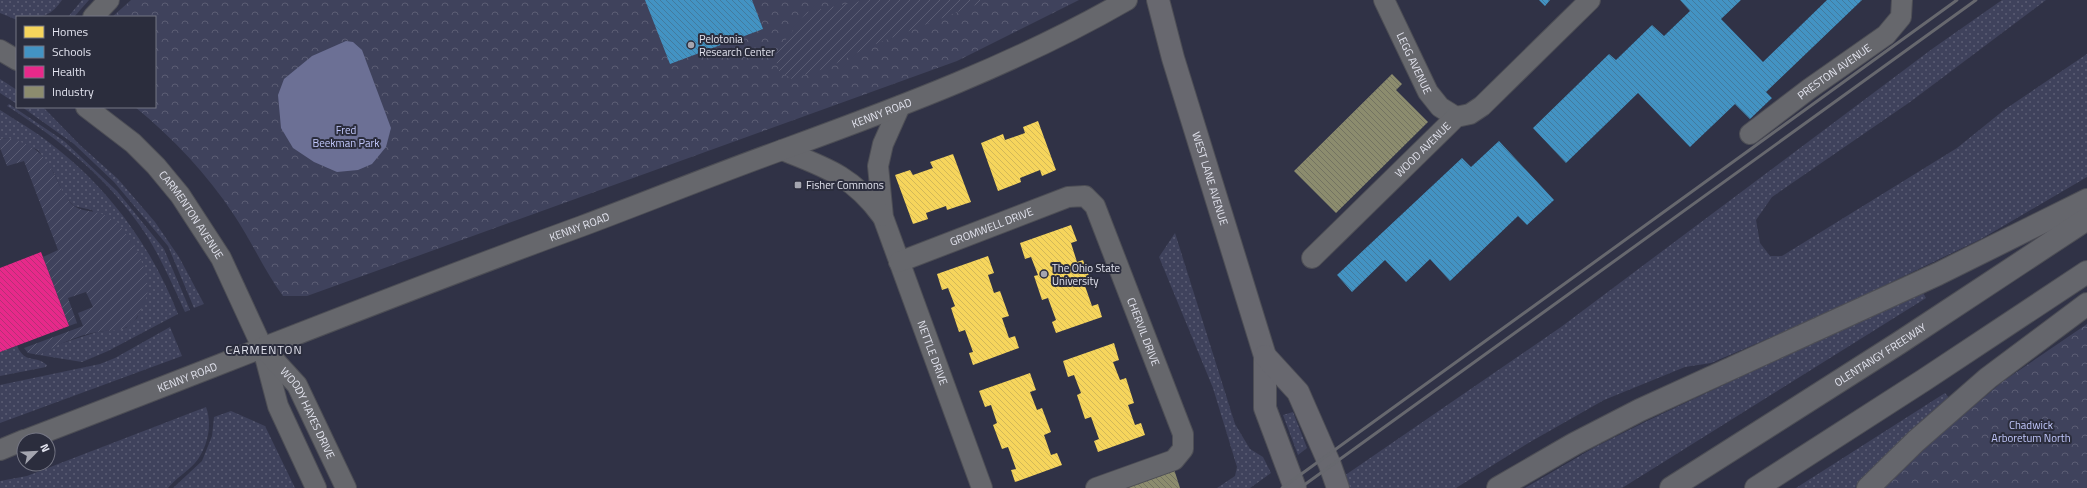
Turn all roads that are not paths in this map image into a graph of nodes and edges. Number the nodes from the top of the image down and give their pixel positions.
1 (109, 0) edge
2 (1127, 0) edge
3 (1158, 0) edge
4 (1384, 0) edge
5 (1590, 0) edge
6 (1902, 0) edge
7 (94, 16) edge
8 (0, 50) edge
9 (16, 59) edge
10 (900, 106) junction
11 (87, 108) edge
12 (1456, 117) junction
13 (1750, 134) dead end
14 (782, 150) junction
15 (1085, 196) joint
16 (2087, 200) edge
17 (883, 217) junction
18 (2087, 219) edge
19 (1312, 258) dead end
20 (899, 262) junction
21 (2087, 272) edge
22 (2087, 304) edge
23 (263, 349) junction
24 (1265, 356) junction
25 (45, 432) edge
26 (16, 443) edge
27 (0, 450) edge
28 (316, 488) edge
29 (346, 488) edge
30 (982, 488) edge
31 (1096, 488) edge
32 (1295, 488) edge
33 (1338, 488) edge
34 (1498, 488) edge
35 (1672, 488) edge
36 (1756, 488) edge
37 (1868, 488) edge

1 - 7 street
2 - 10 street, KENNY ROAD
3 - 24 main road, WEST LANE AVENUE
4 - 12 street, LEGG AVENUE
5 - 12 street, WOOD AVENUE
6 - 13 street, PRESTON AVENUE
8 - 9 street
10 - 14 street, KENNY ROAD
10 - 17 street, NETTLE DRIVE
11 - 23 street, CARMENTON AVENUE
12 - 19 street, WOOD AVENUE
14 - 17 street, NETTLE DRIVE
14 - 23 street, KENNY ROAD
15 - 20 street, GROMWELL DRIVE
15 - 31 street, CHERVIL DRIVE
16 - 34 highway
17 - 20 street, NETTLE DRIVE
18 - 35 highway, OLENTANGY FREEWAY
20 - 30 street, NETTLE DRIVE
21 - 36 highway
22 - 37 highway
23 - 25 street, KENNY ROAD
23 - 28 street, WOODY HAYES DRIVE
23 - 29 street, WOODY HAYES DRIVE
24 - 32 main road, WEST LANE AVENUE
24 - 33 main road, WEST LANE AVENUE
26 - 27 street, KENNY ROAD

